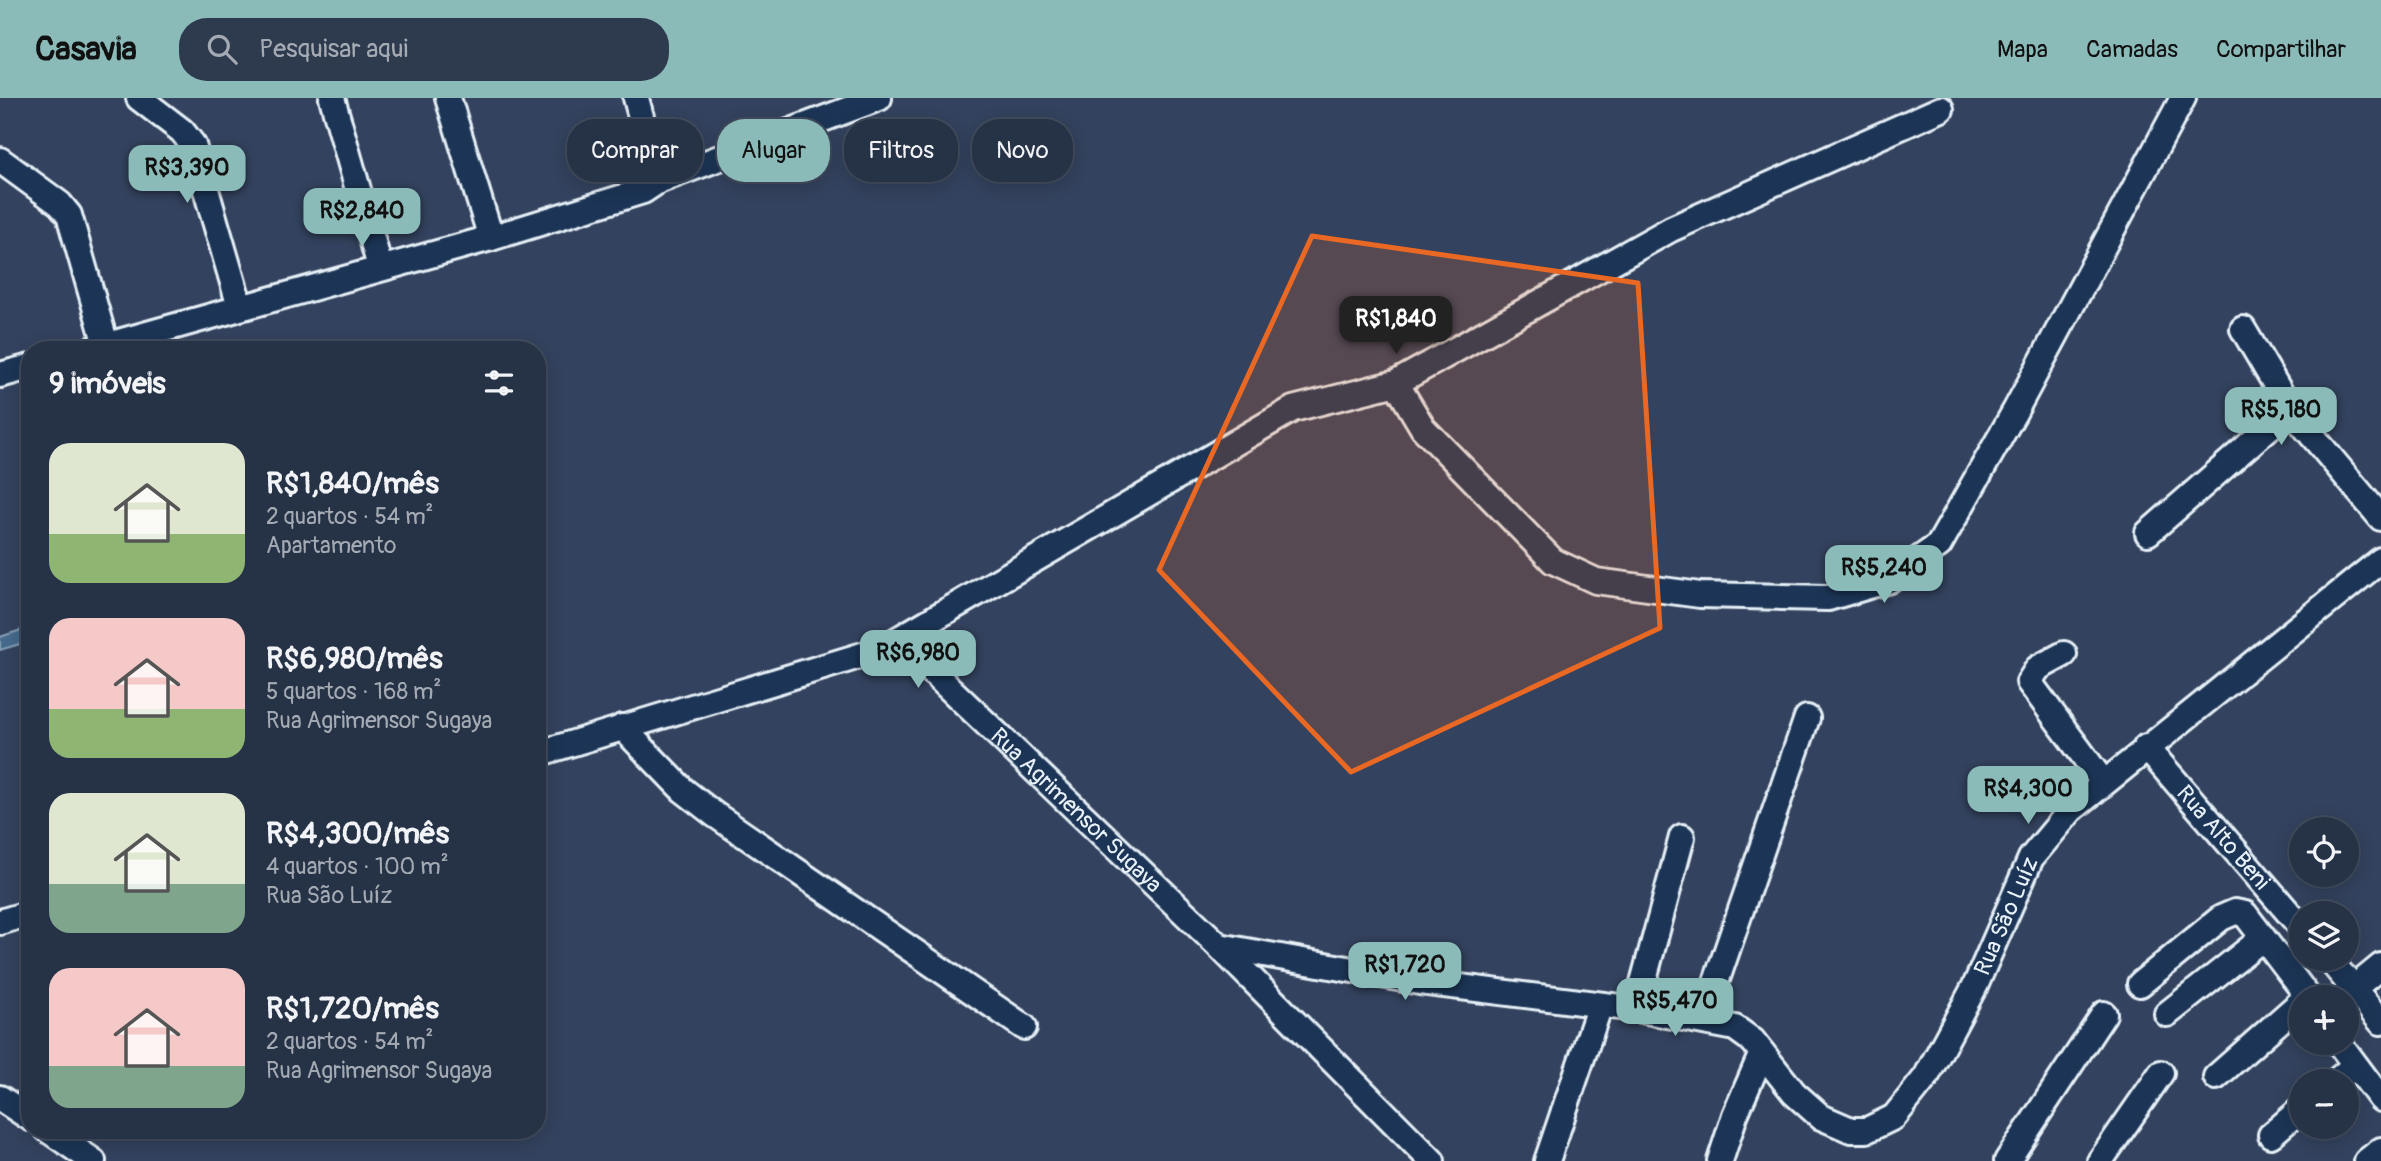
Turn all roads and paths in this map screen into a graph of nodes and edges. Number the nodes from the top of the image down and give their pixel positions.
1 (139, 98) edge
2 (332, 98) edge
3 (449, 98) edge
4 (636, 98) edge
5 (879, 98) edge
6 (2183, 98) edge
7 (1941, 109) dead end
8 (642, 119) edge
9 (0, 160) edge
10 (703, 164) edge
11 (656, 182) edge
12 (491, 238) junction
13 (380, 267) junction
14 (240, 307) junction
15 (2243, 329) dead end
16 (96, 341) edge
17 (122, 341) edge
18 (21, 370) edge
19 (0, 376) edge
20 (1395, 383) junction
21 (2290, 409) junction
22 (2381, 518) edge
23 (2148, 533) dead end
24 (2381, 560) edge
25 (878, 651) junction
26 (2064, 654) dead end
27 (1807, 718) dead end
28 (622, 727) junction
29 (2146, 747) junction
30 (546, 751) edge
31 (2103, 782) junction
32 (1682, 837) dead end
33 (2289, 913) edge
34 (2263, 938) junction
35 (1219, 946) junction
36 (2381, 966) edge
37 (2140, 984) dead end
38 (2297, 985) edge
39 (2358, 985) edge
40 (2359, 1003) edge
41 (1600, 1005) junction
42 (1636, 1009) junction
43 (2289, 1013) edge
44 (2104, 1014) dead end
45 (2167, 1014) dead end
46 (1703, 1020) junction
47 (2381, 1023) edge
48 (1024, 1027) dead end
49 (1762, 1053) junction
50 (2161, 1073) dead end
51 (2216, 1077) dead end
52 (2359, 1084) edge
53 (0, 1098) edge
54 (2381, 1099) edge
55 (21, 1112) edge
56 (2289, 1119) edge
57 (2271, 1135) dead end
58 (61, 1139) edge
59 (2381, 1150) edge
60 (93, 1161) edge
61 (1432, 1161) edge
62 (1547, 1161) edge
63 (1720, 1161) edge
64 (2007, 1161) edge
65 (2100, 1161) edge
66 (2367, 1161) edge

1 - 14 street
2 - 13 street
3 - 12 street
4 - 8 street
5 - 10 street
6 - 20 street
7 - 20 street
9 - 16 street
11 - 12 street
12 - 13 street
13 - 14 street
14 - 17 street
15 - 21 street
18 - 19 street
20 - 25 street
21 - 22 street
21 - 23 street
24 - 29 street, Rua São Luíz
25 - 28 street, Rua Agrimensor Sugaya
25 - 35 street, Rua Agrimensor Sugaya
26 - 31 street
27 - 46 street
28 - 30 street, Rua Agrimensor Sugaya
28 - 48 street
29 - 31 street, Rua São Luíz
29 - 33 street, Rua Alto Beni
31 - 49 street, Rua São Luíz
32 - 42 street
34 - 37 street
34 - 38 street
34 - 45 street
35 - 41 street
35 - 61 street, Rua Agrimensor Sugaya
36 - 39 street
40 - 47 street
41 - 42 street
41 - 62 street
42 - 46 street
43 - 51 street
44 - 64 street
46 - 49 street
49 - 63 street
50 - 65 street
52 - 54 street
53 - 55 street
56 - 57 street
58 - 60 street
59 - 66 street

